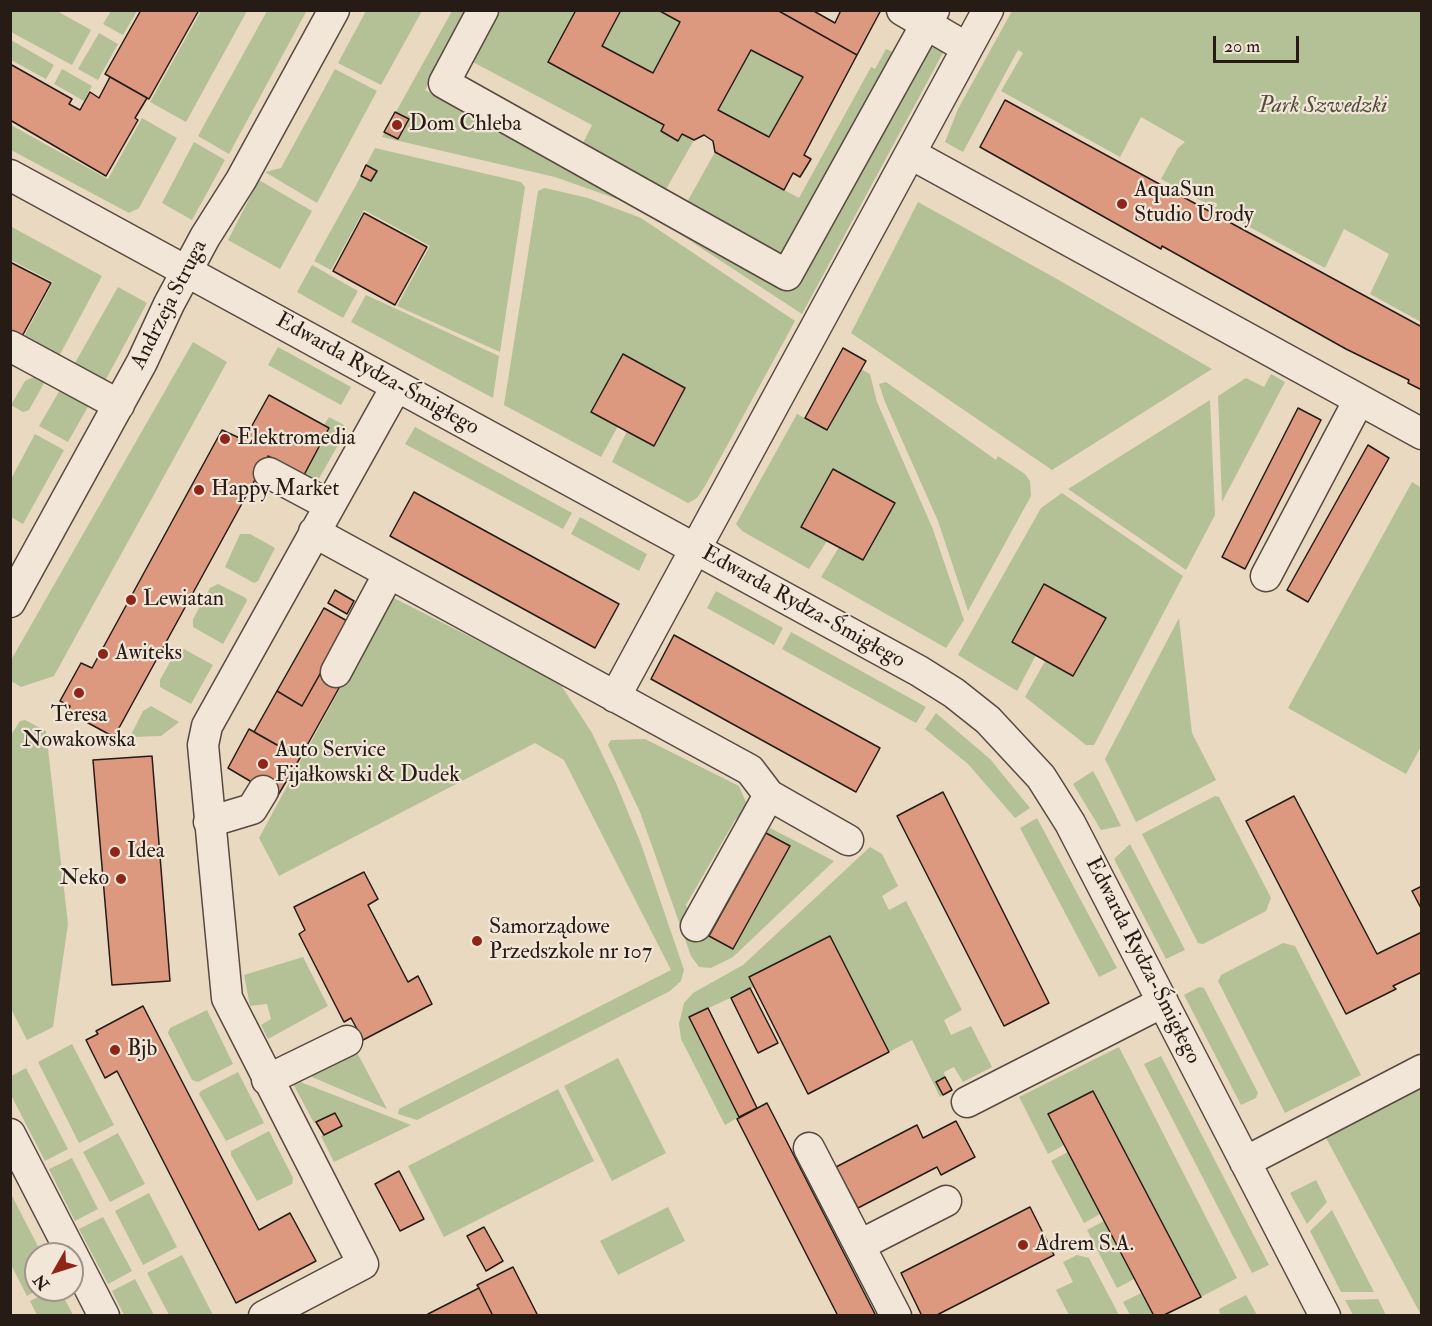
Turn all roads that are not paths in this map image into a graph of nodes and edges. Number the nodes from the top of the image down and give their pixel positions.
1 (334, 10) edge
2 (483, 10) edge
3 (988, 10) edge
4 (921, 15) edge
5 (967, 48) junction
6 (911, 154) junction
7 (10, 175) edge
8 (187, 271) junction
9 (10, 346) edge
10 (396, 387) junction
11 (1359, 400) junction
12 (118, 405) junction
13 (1422, 434) edge
14 (269, 473) dead end
15 (329, 505) junction
16 (314, 532) junction
17 (694, 549) junction
18 (389, 573) junction
19 (1266, 576) dead end
20 (12, 594) edge
21 (336, 672) dead end
22 (615, 697) junction
23 (263, 791) dead end
24 (769, 795) junction
25 (209, 822) junction
26 (848, 840) dead end
27 (696, 926) dead end
28 (1163, 1002) junction
29 (347, 1041) dead end
30 (1422, 1070) edge
31 (267, 1080) junction
32 (967, 1102) dead end
33 (10, 1134) edge
34 (809, 1148) dead end
35 (1245, 1162) junction
36 (946, 1201) dead end
37 (860, 1245) junction
38 (104, 1316) edge
39 (264, 1316) edge
40 (896, 1316) edge
41 (1325, 1316) edge

1 - 8 street, Andrzeja Struga
2 - 4 street
3 - 5 street
4 - 5 street
5 - 6 street
6 - 11 street
6 - 17 street
7 - 8 street, Edwarda Rydza-Śmigłego
8 - 10 street, Edwarda Rydza-Śmigłego
8 - 12 street, Andrzeja Struga
9 - 12 street
10 - 15 street
10 - 17 street, Edwarda Rydza-Śmigłego
11 - 13 street
11 - 19 street
12 - 20 street, Andrzeja Struga
14 - 15 street
15 - 16 street
16 - 18 street
16 - 25 street
17 - 22 street
17 - 28 street, Edwarda Rydza-Śmigłego
18 - 21 street
18 - 22 street
22 - 24 street
23 - 25 street
24 - 26 street
24 - 27 street
25 - 31 street
28 - 32 street
28 - 35 street, Edwarda Rydza-Śmigłego
29 - 31 street
30 - 35 street
31 - 39 street
33 - 38 street
34 - 37 street
35 - 41 street, Edwarda Rydza-Śmigłego
36 - 37 street
37 - 40 street

